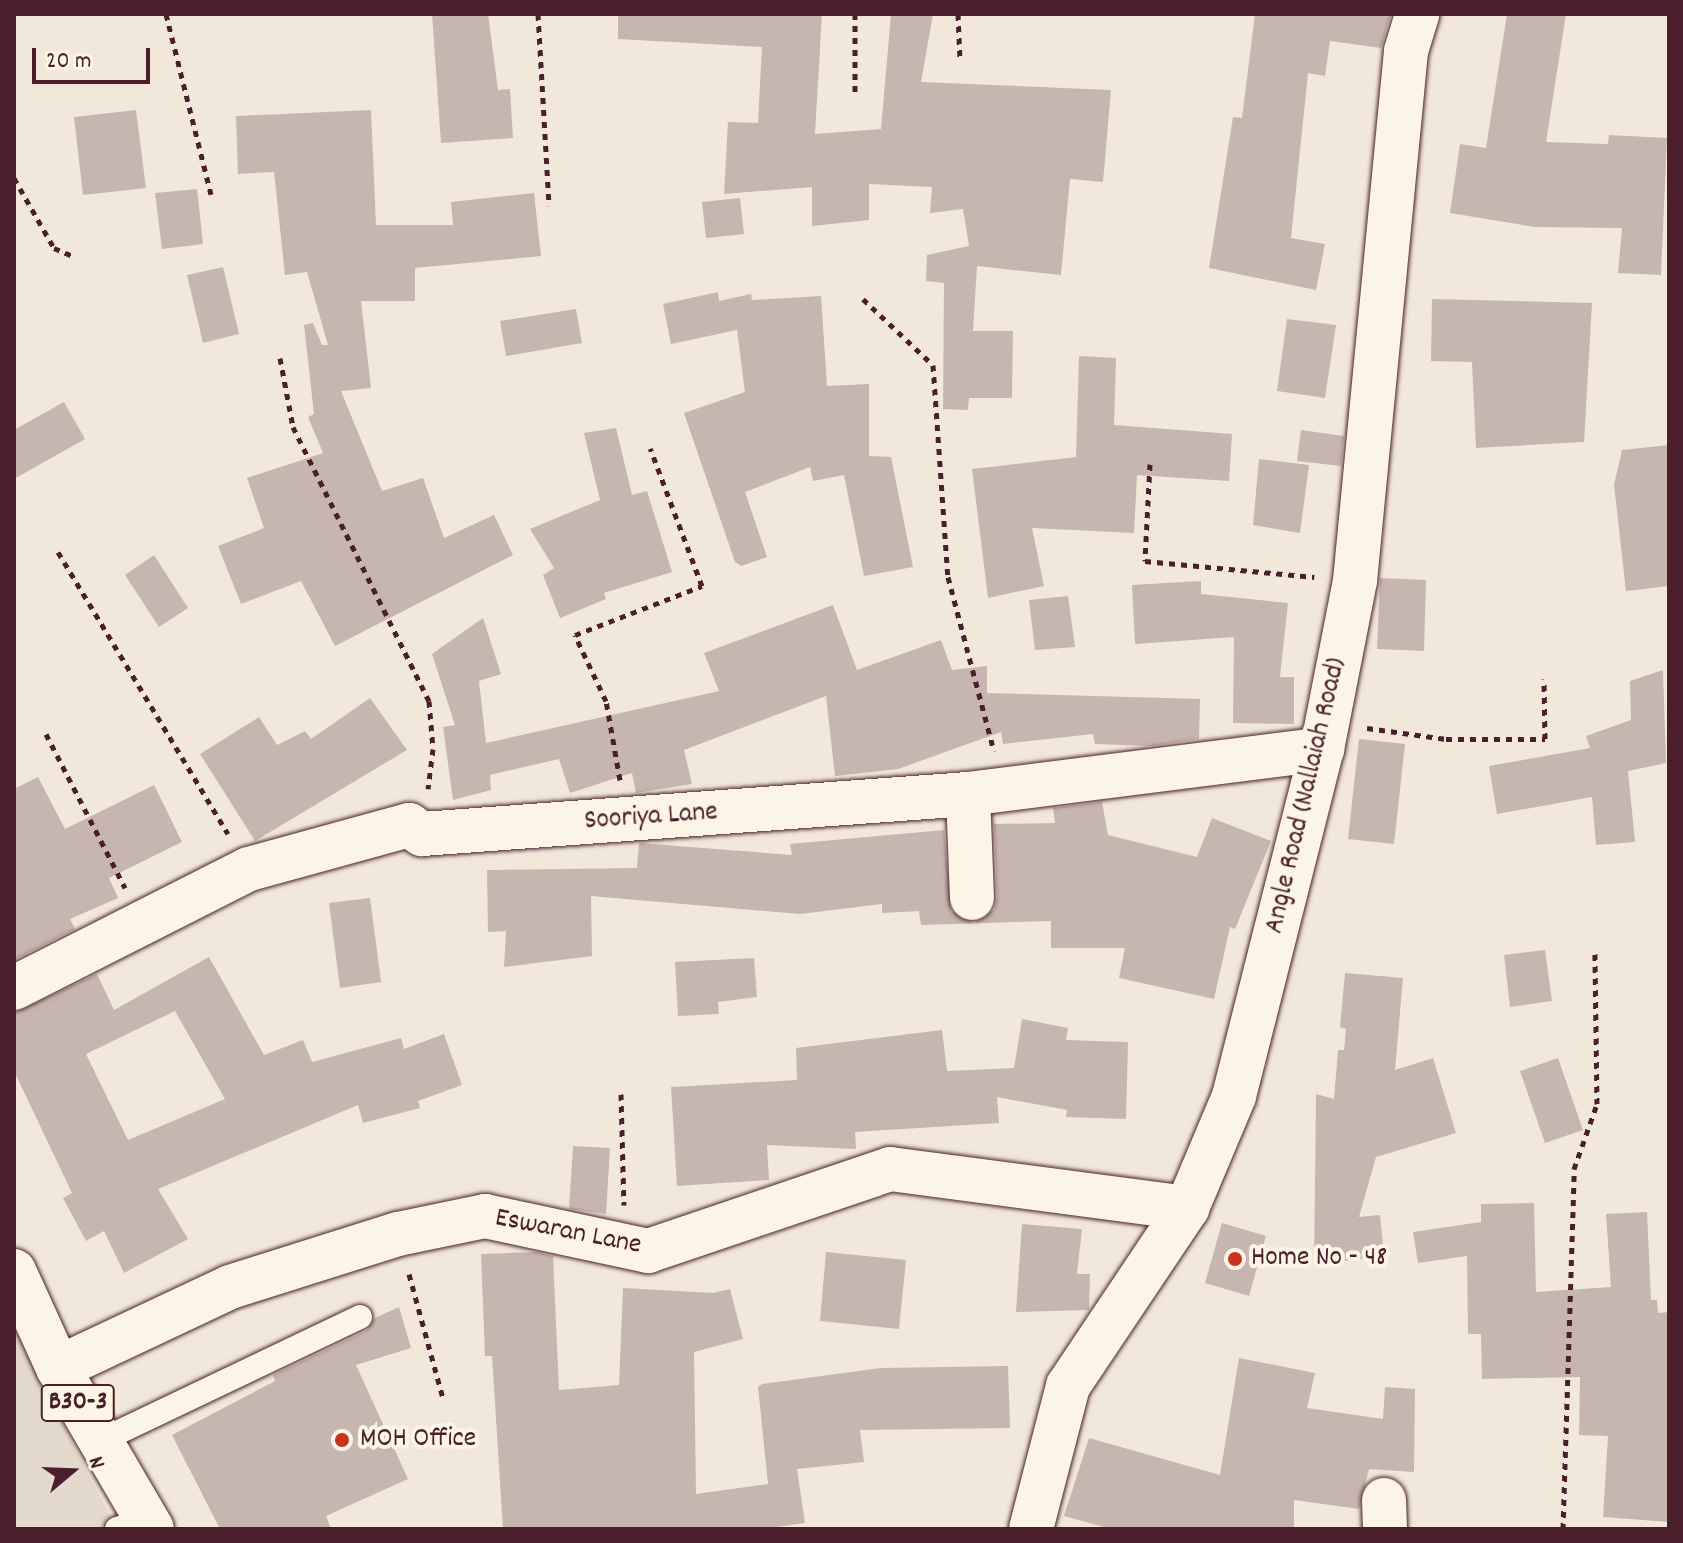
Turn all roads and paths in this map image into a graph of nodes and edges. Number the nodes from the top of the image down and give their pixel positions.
1 (166, 14) edge
2 (538, 14) edge
3 (855, 14) edge
4 (958, 14) edge
5 (1417, 14) edge
6 (960, 59) dead end
7 (855, 94) dead end
8 (14, 178) edge
9 (211, 194) dead end
10 (549, 206) dead end
11 (73, 256) dead end
12 (863, 299) dead end
13 (280, 358) dead end
14 (650, 448) dead end
15 (1150, 464) dead end
16 (58, 552) dead end
17 (1355, 581) junction
18 (1544, 679) dead end
19 (46, 734) dead end
20 (1324, 736) junction
21 (986, 792) junction
22 (627, 820) junction
23 (422, 834) junction
24 (249, 869) junction
25 (972, 898) dead end
26 (142, 921) junction
27 (1595, 952) dead end
28 (14, 988) edge
29 (621, 1094) dead end
30 (1187, 1208) junction
31 (398, 1234) junction
32 (625, 1246) junction
33 (14, 1271) edge
34 (360, 1317) dead end
35 (58, 1368) junction
36 (443, 1398) dead end
37 (100, 1441) junction
38 (139, 1526) edge
39 (1031, 1529) edge
40 (1563, 1529) edge

1 - 9 path
2 - 10 path
3 - 7 path
4 - 6 path
5 - 17 street, Angle Road (Nallaiah Road)
8 - 11 path
12 - 21 path
13 - 23 path
14 - 22 path
15 - 17 path
16 - 24 path
17 - 20 street, Angle Road (Nallaiah Road)
18 - 20 path
19 - 26 path
20 - 21 street, Sooriya Lane
20 - 30 street, Angle Road (Nallaiah Road)
21 - 22 street, Sooriya Lane
21 - 25 street
22 - 23 street, Sooriya Lane
23 - 24 street, Sooriya Lane
24 - 26 street, Sooriya Lane
26 - 28 street, Sooriya Lane
27 - 40 path
29 - 32 path
30 - 32 street, Eswaran Lane
30 - 39 street, Angle Road (Nallaiah Road)
31 - 32 street, Eswaran Lane
31 - 35 street, Eswaran Lane
31 - 36 path
33 - 35 street, B30-3
34 - 37 lane
35 - 37 street, B30-3
37 - 38 street, B30-3

